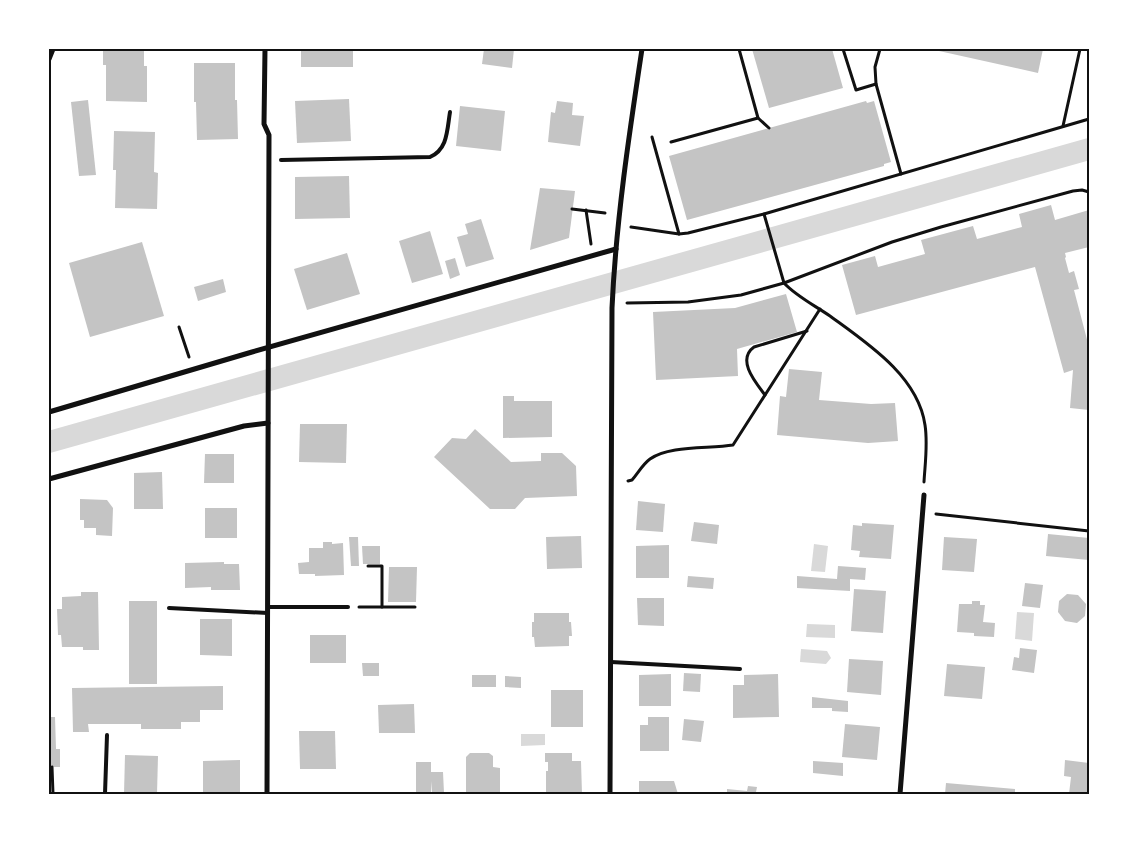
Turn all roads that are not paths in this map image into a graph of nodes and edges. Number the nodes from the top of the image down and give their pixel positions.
1 (53, 49) edge
2 (265, 49) edge
3 (642, 49) edge
4 (49, 59) edge
5 (450, 112) dead end
6 (281, 160) dead end
7 (616, 248) junction
8 (267, 348) junction
9 (49, 412) edge
10 (268, 423) junction
11 (49, 479) edge
12 (924, 495) road end
13 (348, 607) road end
14 (169, 608) dead end
15 (268, 610) junction
16 (611, 662) junction
17 (740, 670) dead end
18 (107, 735) dead end
19 (105, 794) edge
20 (267, 794) edge
21 (610, 794) edge
22 (900, 794) edge

1 - 4 street
2 - 8 street
3 - 7 street
5 - 6 lane
7 - 8 street
7 - 16 street
8 - 9 street
8 - 10 street
10 - 11 street
10 - 15 street
12 - 22 street
13 - 15 lane
14 - 15 lane
15 - 20 street
16 - 17 lane
16 - 21 street
18 - 19 lane

